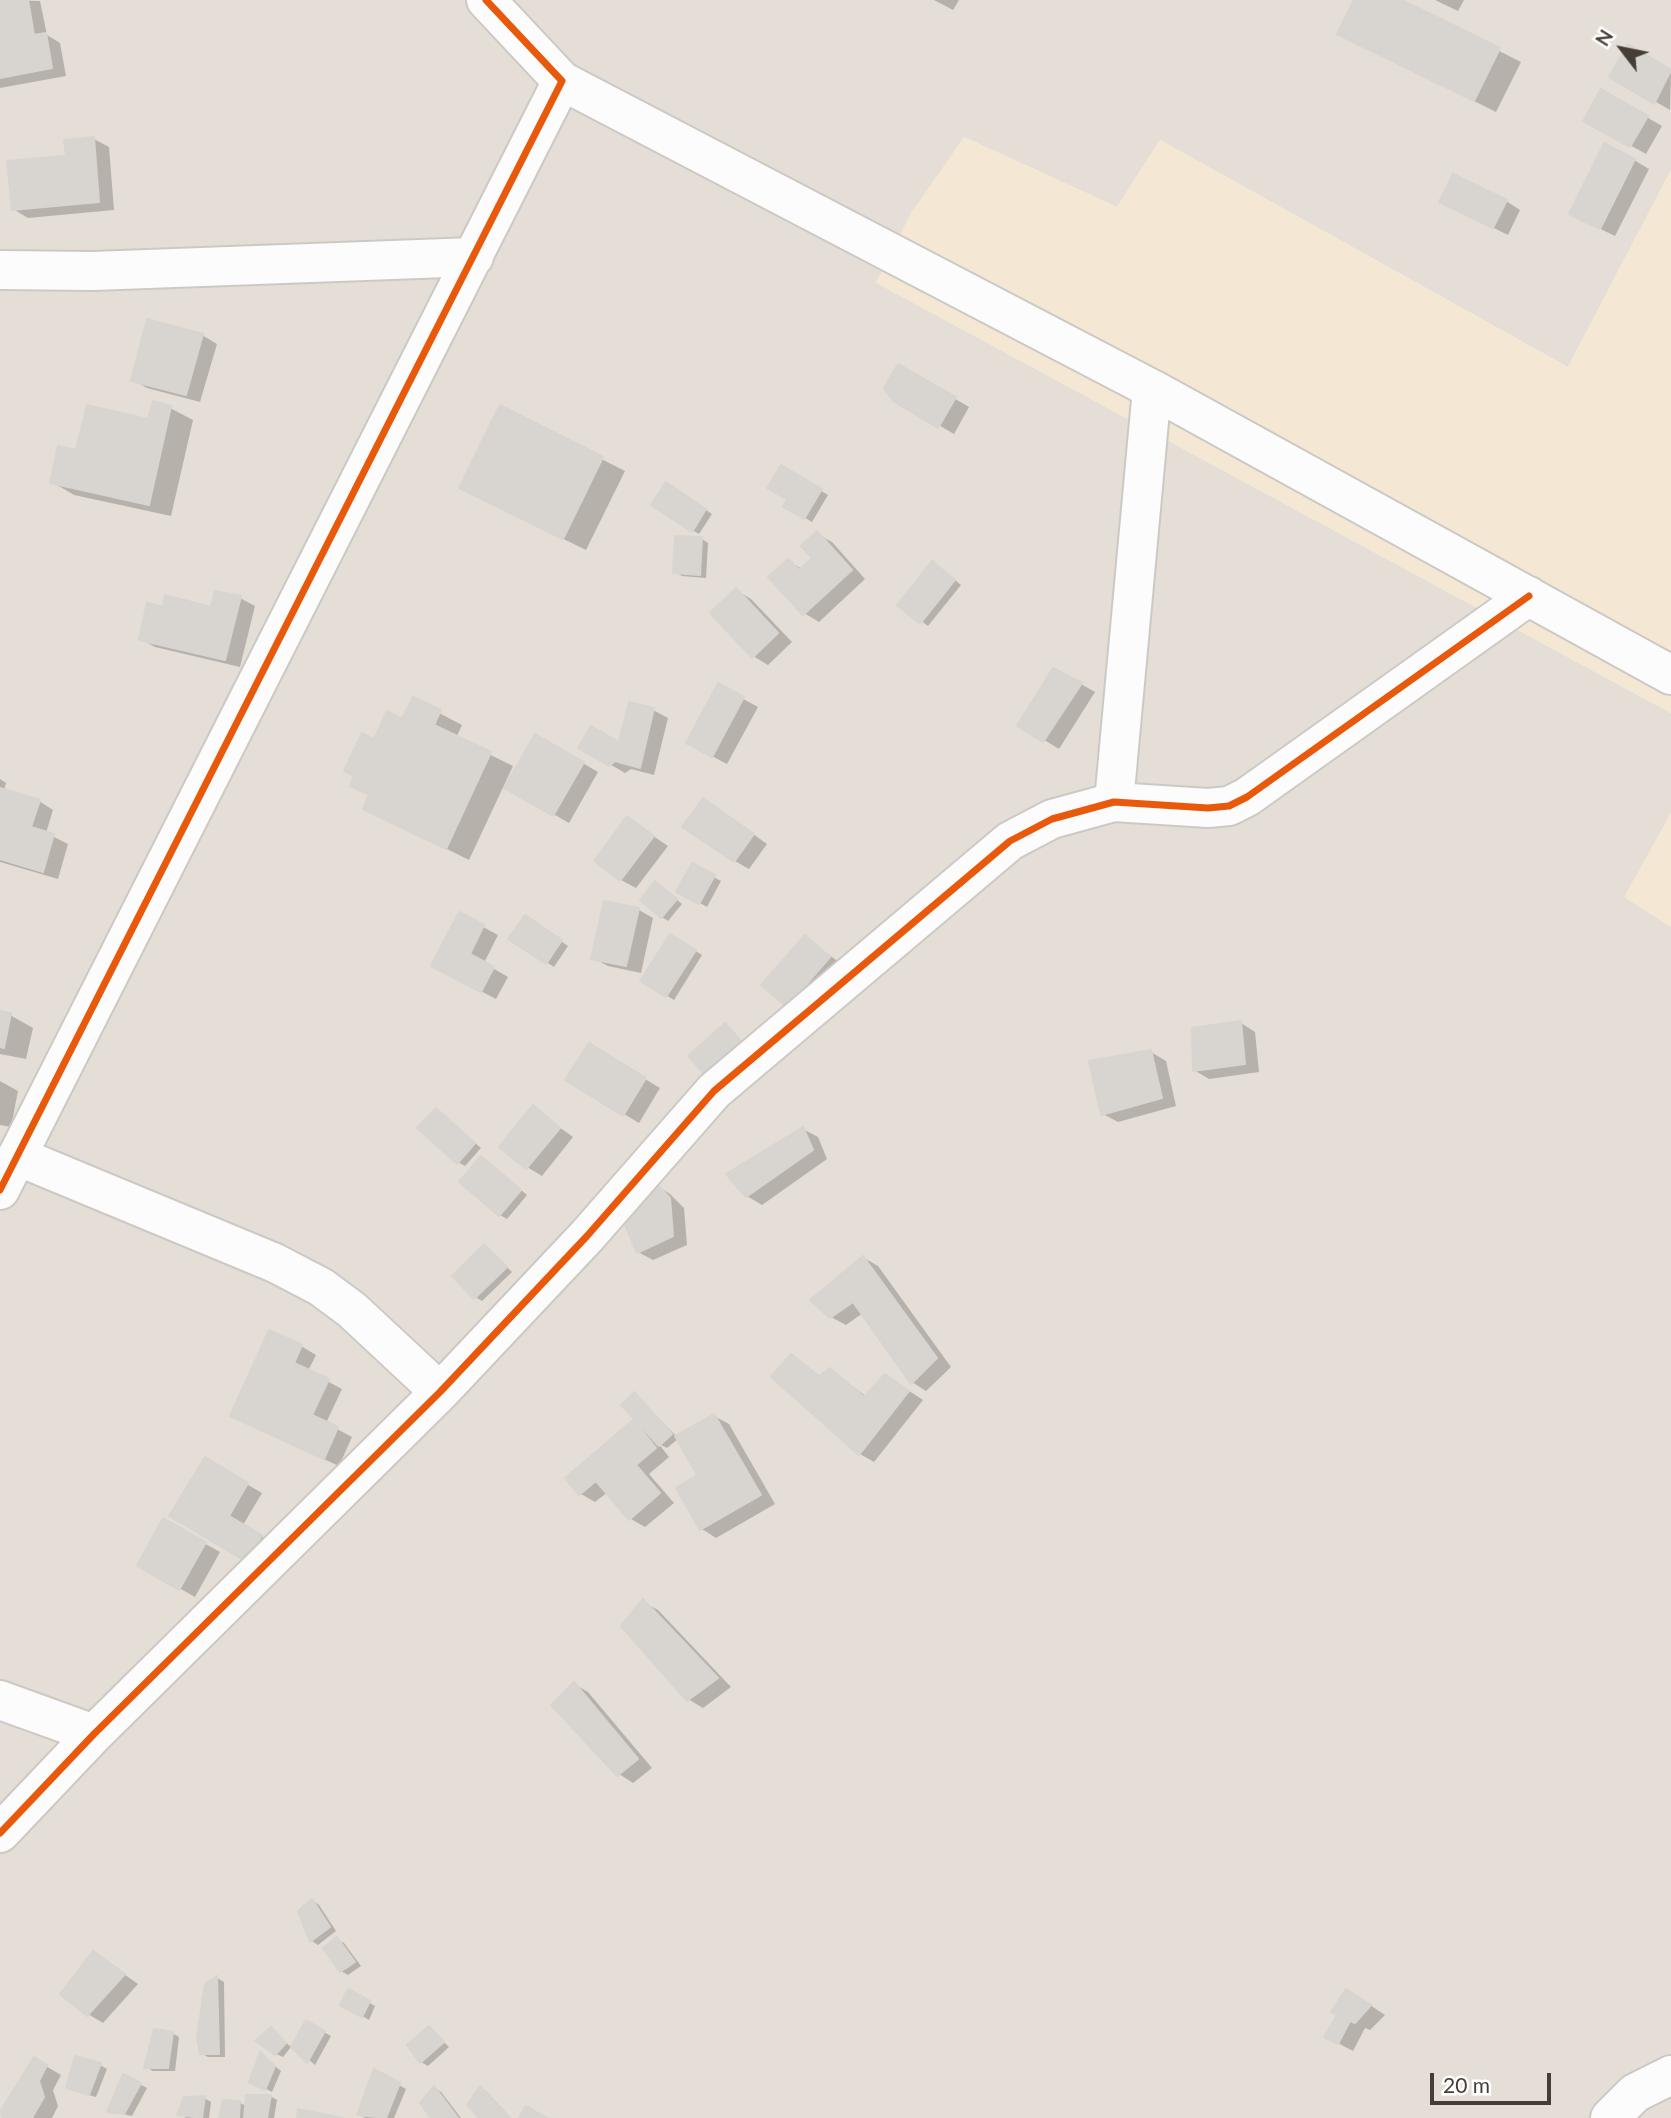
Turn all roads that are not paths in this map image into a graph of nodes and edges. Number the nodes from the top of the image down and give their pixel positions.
1 (486, 0) edge
2 (562, 81) junction
3 (474, 257) junction
4 (0, 270) edge
5 (1152, 389) junction
6 (1529, 596) junction
7 (1671, 675) edge
8 (1114, 802) junction
9 (17, 1156) junction
10 (0, 1190) edge
11 (440, 1392) junction
12 (0, 1700) edge
13 (94, 1734) junction
14 (0, 1833) edge
15 (1671, 2075) edge
16 (1611, 2118) edge

1 - 2 street
2 - 3 street
2 - 5 street
3 - 4 street
3 - 9 street
5 - 6 street
5 - 8 street
6 - 7 street
6 - 8 street
8 - 11 street
9 - 10 street
9 - 11 street
11 - 13 street
12 - 13 street
13 - 14 street
15 - 16 street

